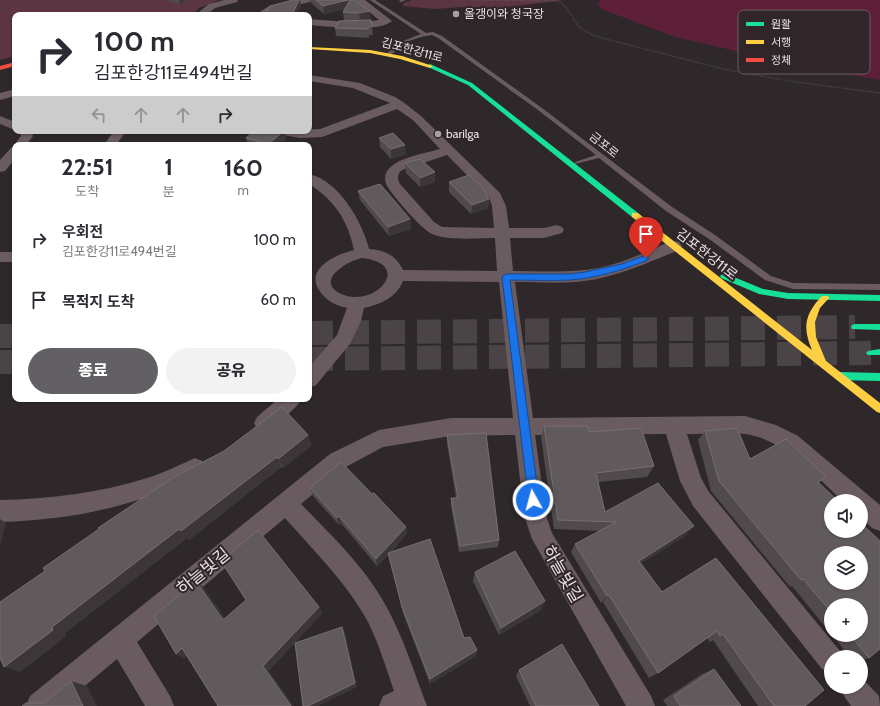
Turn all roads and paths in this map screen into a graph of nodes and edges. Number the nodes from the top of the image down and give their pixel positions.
1 (234, 0) edge
2 (307, 0) edge
3 (359, 0) edge
4 (372, 0) edge
5 (470, 0) edge
6 (204, 12) edge
7 (265, 12) edge
8 (312, 22) edge
9 (425, 34) junction
10 (312, 48) edge
11 (389, 54) junction
12 (12, 65) edge
13 (0, 68) edge
14 (738, 72) edge
15 (751, 74) edge
16 (312, 78) edge
17 (12, 93) edge
18 (880, 93) edge
19 (0, 97) edge
20 (399, 104) junction
21 (498, 105) junction
22 (0, 120) edge
23 (12, 125) edge
24 (312, 133) edge
25 (26, 134) edge
26 (21, 142) edge
27 (449, 150) junction
28 (12, 151) edge
29 (600, 156) junction
30 (577, 163) junction
31 (0, 168) edge
32 (312, 180) edge
33 (557, 230) dead end
34 (501, 233) junction
35 (674, 246) junction
36 (362, 253) junction
37 (0, 257) edge
38 (12, 257) edge
39 (396, 275) junction
40 (724, 276) junction
41 (506, 277) junction
42 (880, 288) edge
43 (825, 298) junction
44 (880, 298) edge
45 (357, 303) junction
46 (855, 327) tunnel mouth
47 (880, 327) edge
48 (814, 345) junction
49 (832, 358) dead end
50 (823, 364) junction
51 (844, 368) dead end
52 (312, 376) edge
53 (839, 376) junction
54 (856, 377) junction
55 (880, 377) edge
56 (868, 386) dead end
57 (288, 402) edge
58 (880, 409) edge
59 (674, 426) junction
60 (525, 427) junction
61 (248, 435) edge
62 (213, 458) edge
63 (851, 494) edge
64 (286, 503) junction
65 (868, 509) edge
66 (0, 511) edge
67 (880, 520) edge
68 (120, 639) junction
69 (824, 651) edge
70 (859, 694) edge
71 (405, 703) edge
72 (40, 706) edge
73 (160, 706) edge
74 (641, 706) edge
75 (869, 706) edge

1 - 6 street
2 - 7 street
3 - 8 street
4 - 9 lane, 금포로
5 - 14 path
9 - 11 lane
9 - 29 lane, 금포로
10 - 11 main road, 김포한강11로
11 - 21 main road, 김포한강11로
12 - 13 main road
15 - 18 path
16 - 20 street, 하늘빛길
17 - 19 street
20 - 24 street
20 - 27 street, 하늘빛길
21 - 30 main road, 김포한강11로
21 - 35 main road, 김포한강11로
22 - 23 street
25 - 26 street
27 - 34 street, 하늘빛길
27 - 34 street
28 - 31 street
29 - 30 lane
29 - 42 lane, 금포로
30 - 40 main road, 김포한강11로
32 - 36 street
33 - 34 street
34 - 41 street, 하늘빛길
35 - 41 street
35 - 50 main road, 김포한강11로
36 - 39 street
36 - 45 street
37 - 38 street
39 - 41 street
39 - 45 street
40 - 43 main road
40 - 48 main road, 김포한강11로
41 - 60 street, 하늘빛길
43 - 44 main road
43 - 48 main road
45 - 52 street
46 - 47 main road
48 - 49 main road, 김포한강11로
48 - 50 main road
50 - 53 main road, 김포한강11로
51 - 54 main road
53 - 54 main road
53 - 58 main road, 김포한강11로
54 - 55 main road
54 - 56 main road
57 - 61 street
59 - 60 street, 하늘빛길
59 - 63 street, 하늘빛길
59 - 69 street
60 - 64 street, 하늘빛길
60 - 74 street, 하늘빛길
62 - 66 street
64 - 68 street, 하늘빛길
64 - 71 street
65 - 67 street, 하늘빛길
68 - 72 street, 하늘빛길
68 - 73 street
70 - 75 street

